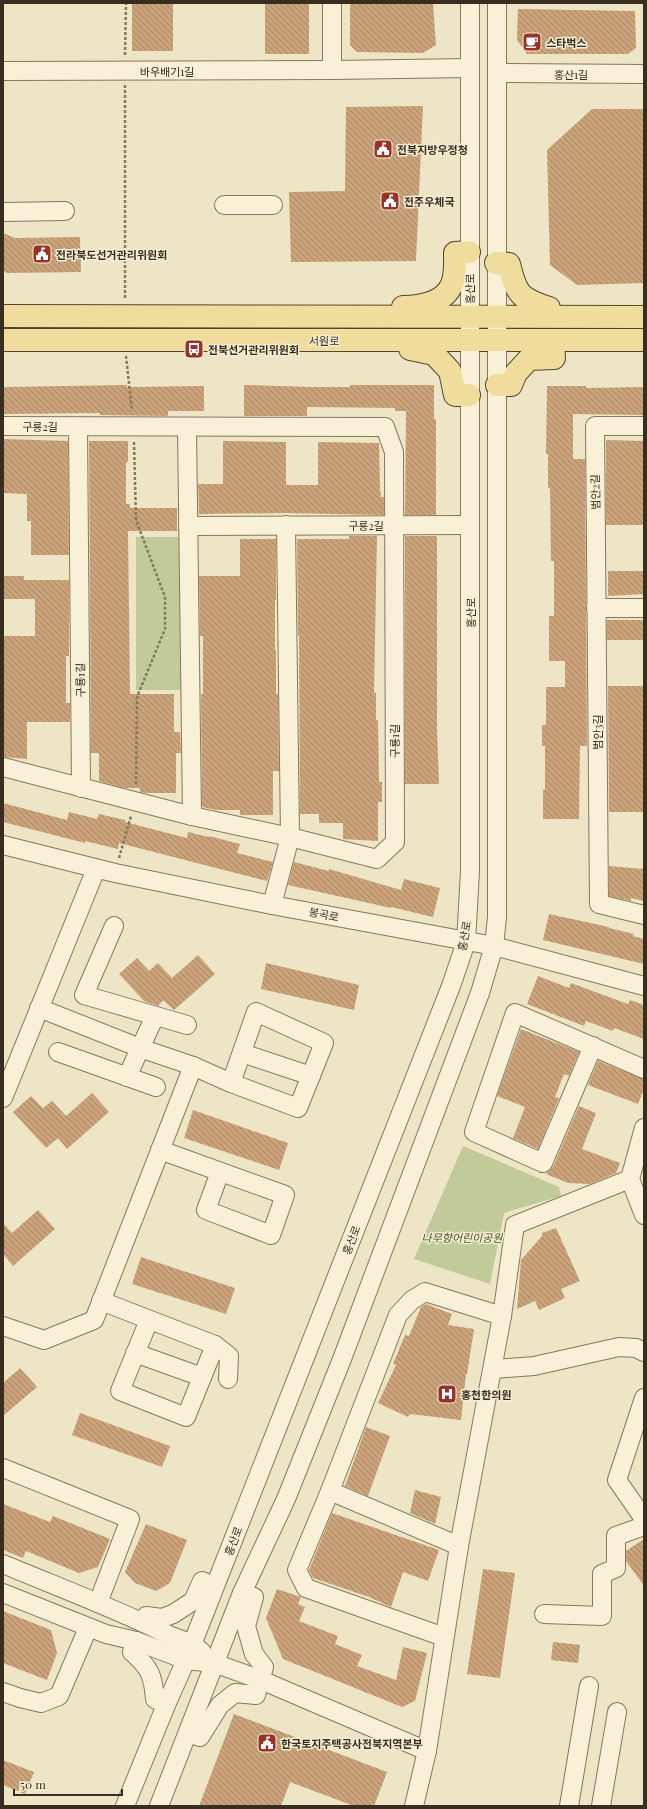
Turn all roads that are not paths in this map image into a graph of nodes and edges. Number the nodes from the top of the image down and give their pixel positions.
1 (332, 3) edge
2 (470, 3) edge
3 (497, 3) edge
4 (470, 68) junction
5 (332, 70) junction
6 (3, 71) edge
7 (497, 74) junction
8 (644, 74) edge
9 (224, 205) dead end
10 (273, 205) dead end
11 (65, 211) dead end
12 (3, 212) edge
13 (469, 252) junction
14 (496, 262) junction
15 (3, 316) edge
16 (392, 317) junction
17 (550, 317) junction
18 (644, 317) edge
19 (469, 318) junction
20 (496, 318) junction
21 (3, 340) edge
22 (410, 340) junction
23 (497, 340) junction
24 (553, 340) junction
25 (644, 340) edge
26 (469, 341) junction
27 (497, 386) junction
28 (469, 395) junction
29 (3, 426) edge
30 (644, 426) edge
31 (78, 427) junction
32 (188, 427) junction
33 (286, 525) junction
34 (394, 525) junction
35 (469, 525) junction
36 (188, 526) junction
37 (596, 608) junction
38 (644, 608) edge
39 (3, 768) edge
40 (81, 788) junction
41 (192, 816) junction
42 (290, 837) junction
43 (3, 844) edge
44 (96, 868) junction
45 (272, 905) junction
46 (644, 915) edge
47 (114, 926) dead end
48 (466, 942) junction
49 (494, 946) junction
50 (644, 986) edge
51 (39, 1008) junction
52 (155, 1016) junction
53 (188, 1025) dead end
54 (593, 1046) junction
55 (140, 1048) junction
56 (58, 1052) dead end
57 (242, 1053) junction
58 (193, 1066) junction
59 (644, 1068) edge
60 (311, 1076) junction
61 (127, 1077) junction
62 (231, 1083) junction
63 (156, 1087) dead end
64 (3, 1098) edge
65 (644, 1128) edge
66 (160, 1150) junction
67 (220, 1172) dead end
68 (630, 1179) junction
69 (644, 1215) edge
70 (101, 1301) junction
71 (502, 1316) junction
72 (149, 1320) junction
73 (3, 1326) edge
74 (215, 1345) junction
75 (644, 1352) edge
76 (135, 1354) junction
77 (493, 1369) junction
78 (202, 1378) junction
79 (228, 1379) dead end
80 (644, 1398) edge
81 (3, 1468) edge
82 (330, 1491) junction
83 (644, 1519) edge
84 (644, 1526) edge
85 (459, 1546) junction
86 (3, 1564) edge
87 (214, 1586) junction
88 (3, 1593) edge
89 (242, 1593) junction
90 (98, 1603) junction
91 (544, 1614) dead end
92 (145, 1623) junction
93 (88, 1628) junction
94 (444, 1637) junction
95 (136, 1641) junction
96 (193, 1644) junction
97 (186, 1660) junction
98 (214, 1663) junction
99 (261, 1680) junction
100 (589, 1686) dead end
101 (3, 1692) edge
102 (166, 1705) junction
103 (617, 1712) dead end
104 (189, 1733) junction
105 (427, 1751) junction
106 (126, 1806) edge
107 (159, 1806) edge
108 (414, 1806) edge
109 (568, 1806) edge
110 (601, 1806) edge

1 - 5 street
2 - 4 street, 홍산로
3 - 7 street
4 - 5 street, 바우배기1길
4 - 13 street, 홍산로
5 - 6 street, 바우배기1길
7 - 8 street, 홍산1길
7 - 14 street
9 - 10 street
11 - 12 street
13 - 16 main road
13 - 19 street, 홍산로
14 - 17 main road
14 - 20 street
15 - 16 main road, 서원로
16 - 19 main road, 서원로
17 - 18 main road, 서원로
17 - 20 main road, 서원로
19 - 20 main road, 서원로
19 - 26 street, 홍산로
20 - 23 street
21 - 22 main road, 서원로
22 - 26 main road, 서원로
22 - 28 main road
23 - 24 main road, 서원로
23 - 26 main road, 서원로
23 - 27 street
24 - 25 main road, 서원로
24 - 27 main road
26 - 28 street, 홍산로
27 - 49 street
28 - 35 street, 홍산로
29 - 31 street, 구룡2길
30 - 37 street, 범안2길
31 - 32 street, 구룡2길
31 - 40 street, 구룡1길
32 - 34 street, 구룡2길
32 - 36 street
33 - 34 street, 구룡2길
33 - 36 street, 구룡2길
33 - 42 street
34 - 35 street
34 - 42 street, 구룡1길
35 - 48 street, 홍산로
36 - 41 street
37 - 38 street
37 - 46 street, 범안3길
39 - 40 street, 구룡1길
40 - 41 street, 구룡1길
41 - 42 street, 구룡1길
42 - 45 street
43 - 44 street, 봉곡로
44 - 45 street, 봉곡로
44 - 51 street
45 - 48 street, 봉곡로
47 - 52 street
48 - 49 street, 봉곡로
48 - 87 street, 홍산로
49 - 50 street, 봉곡로
49 - 89 street
51 - 55 street
51 - 64 street
52 - 53 street
52 - 55 street
54 - 54 street
54 - 59 street
55 - 58 street
55 - 61 street
56 - 61 street
57 - 60 street
57 - 60 street
57 - 62 street
58 - 62 street
58 - 66 street
60 - 62 street
61 - 63 street
65 - 68 street
66 - 67 street
66 - 70 street
68 - 69 street
68 - 71 street
70 - 72 street
70 - 73 street
71 - 77 street
71 - 82 street
72 - 74 street
72 - 76 street
74 - 78 street
74 - 79 street
75 - 77 street
76 - 78 street
76 - 78 street
77 - 85 street
80 - 83 street
81 - 90 street
82 - 85 street
82 - 94 street
84 - 91 street
85 - 94 street
86 - 90 street
87 - 92 street
87 - 96 street, 홍산로
88 - 93 street
89 - 98 street
89 - 99 street
90 - 92 street
92 - 96 street
93 - 95 street
93 - 101 street
94 - 105 street
95 - 97 street
95 - 102 street
96 - 97 street, 홍산로
96 - 98 street
97 - 98 street
97 - 102 street, 홍산로
98 - 99 street
98 - 104 street
99 - 104 street
99 - 105 street
100 - 109 street
102 - 106 street, 홍산로
103 - 110 street
104 - 107 street
105 - 108 street

